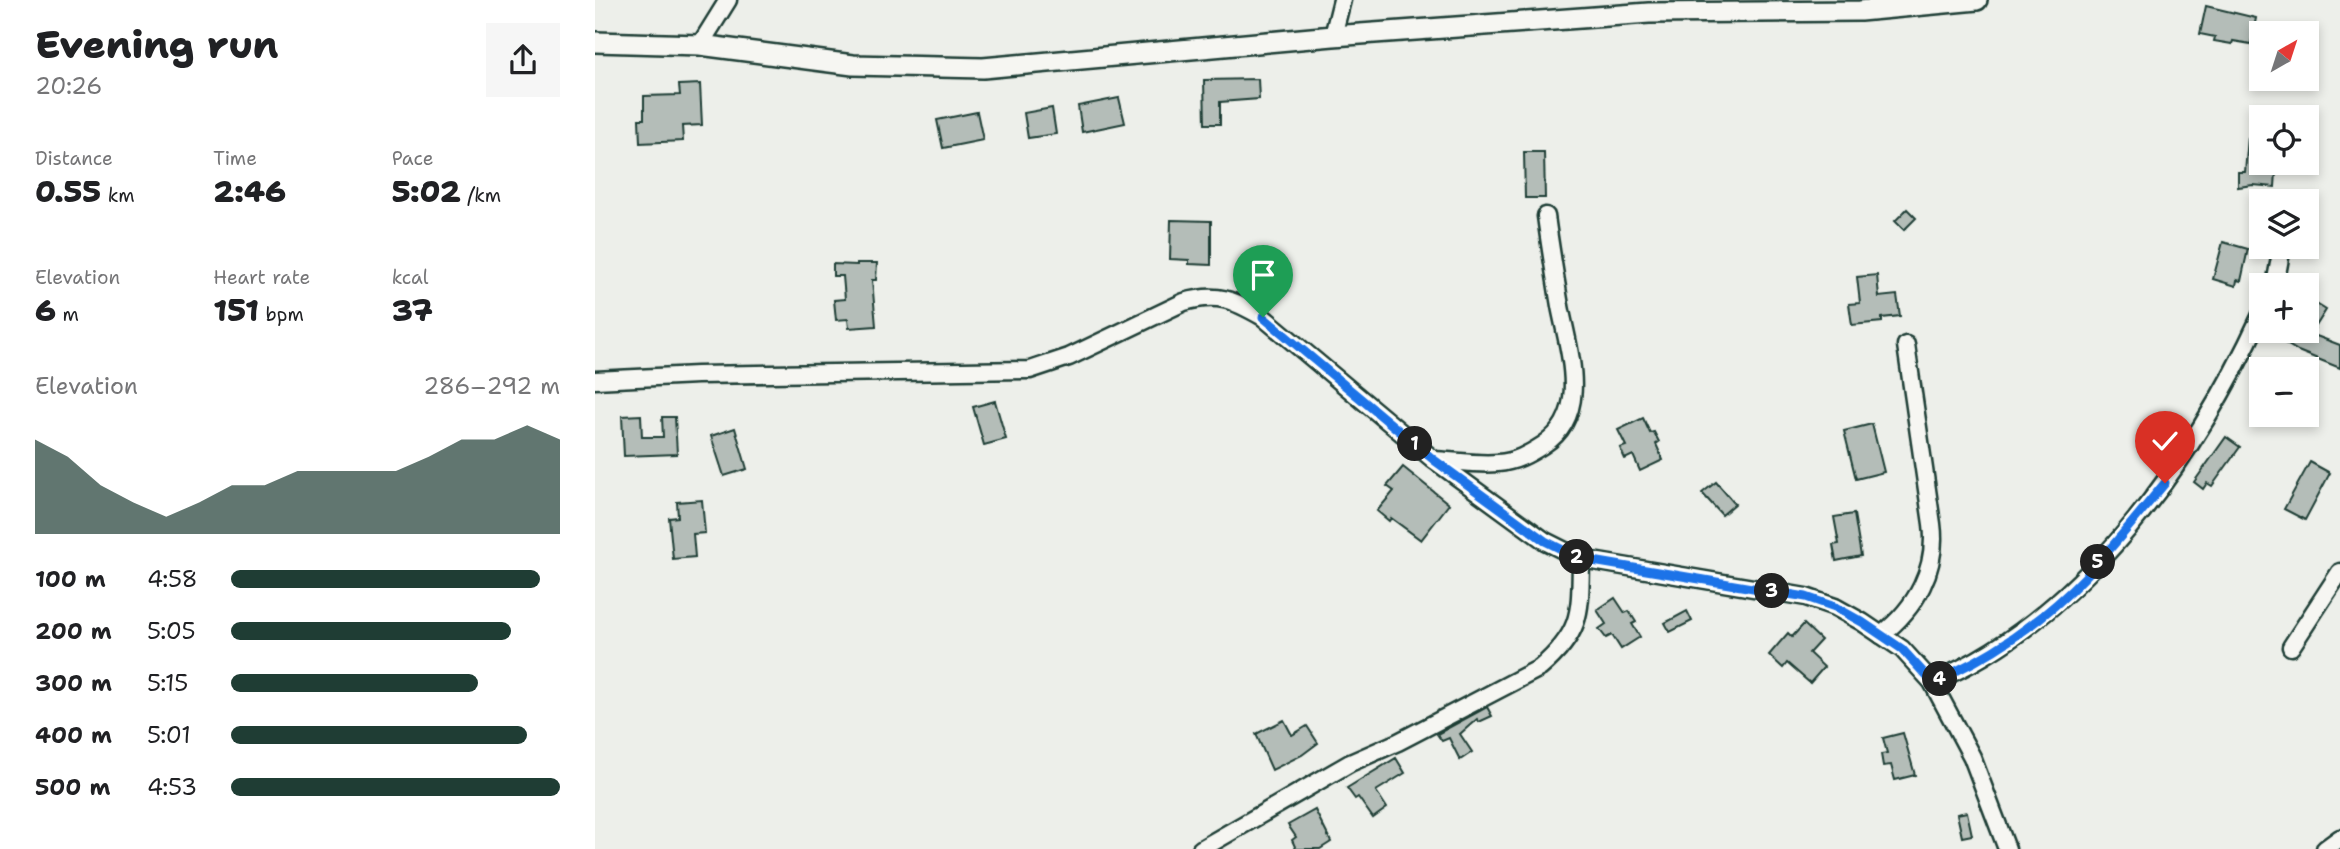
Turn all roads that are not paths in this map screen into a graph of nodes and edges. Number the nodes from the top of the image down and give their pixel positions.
1 (728, 0) edge
2 (1342, 0) edge
3 (1977, 0) edge
4 (1333, 36) junction
5 (595, 41) edge
6 (700, 46) junction
7 (1546, 216) dead end
8 (2249, 342) edge
9 (1906, 345) dead end
10 (595, 380) edge
11 (1434, 460) junction
12 (1581, 559) junction
13 (2340, 572) edge
14 (1881, 635) junction
15 (2291, 647) dead end
16 (1932, 682) junction
17 (2340, 838) edge
18 (1201, 849) edge
19 (2007, 849) edge
20 (2325, 849) edge

1 - 6 street
2 - 4 street
3 - 4 street
4 - 6 street
5 - 6 street
7 - 11 street
8 - 16 street
9 - 14 street
10 - 11 street
11 - 12 street
12 - 14 street
12 - 18 street
13 - 15 street
14 - 16 street
16 - 19 street
17 - 20 street

